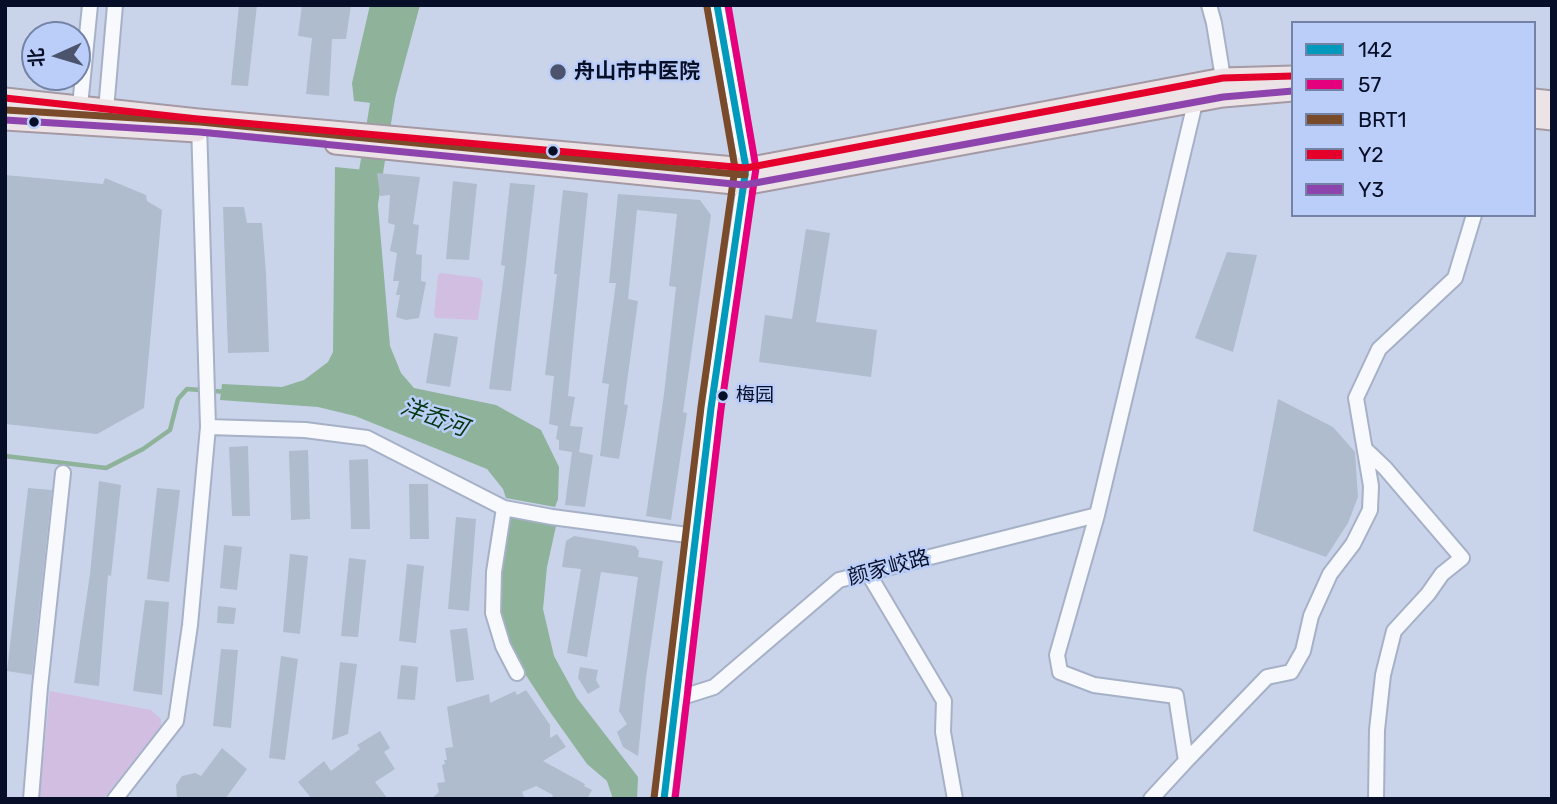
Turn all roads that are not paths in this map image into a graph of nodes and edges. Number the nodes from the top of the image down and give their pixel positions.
1 (90, 5) edge
2 (115, 5) edge
3 (717, 5) edge
4 (1209, 5) edge
5 (1291, 76) edge
6 (1223, 78) junction
7 (1291, 91) edge
8 (5, 99) edge
9 (1195, 103) junction
10 (80, 106) junction
11 (106, 110) junction
12 (5, 120) edge
13 (199, 126) junction
14 (745, 177) junction
15 (1473, 217) edge
16 (208, 427) junction
17 (1365, 449) junction
18 (63, 473) dead end
19 (504, 508) junction
20 (1097, 514) junction
21 (695, 536) junction
22 (869, 573) junction
23 (517, 673) dead end
24 (676, 699) junction
25 (1186, 761) junction
26 (31, 799) edge
27 (115, 799) edge
28 (664, 799) edge
29 (955, 799) edge
30 (1151, 799) edge
31 (1376, 799) edge

1 - 10 street
2 - 11 street
3 - 14 street
4 - 6 street
5 - 6 main road
6 - 14 main road
7 - 9 main road
8 - 10 main road
9 - 14 main road
9 - 20 street
10 - 11 main road
11 - 13 main road
12 - 13 main road
13 - 14 main road
13 - 16 street
14 - 21 street
15 - 17 street
16 - 19 street
16 - 27 street
17 - 25 street
17 - 31 street
18 - 26 street
19 - 21 street
19 - 23 street
20 - 22 street, 颜家峧路
20 - 25 street
21 - 24 street
22 - 24 street, 颜家峧路
22 - 29 street
24 - 28 street
25 - 30 street

